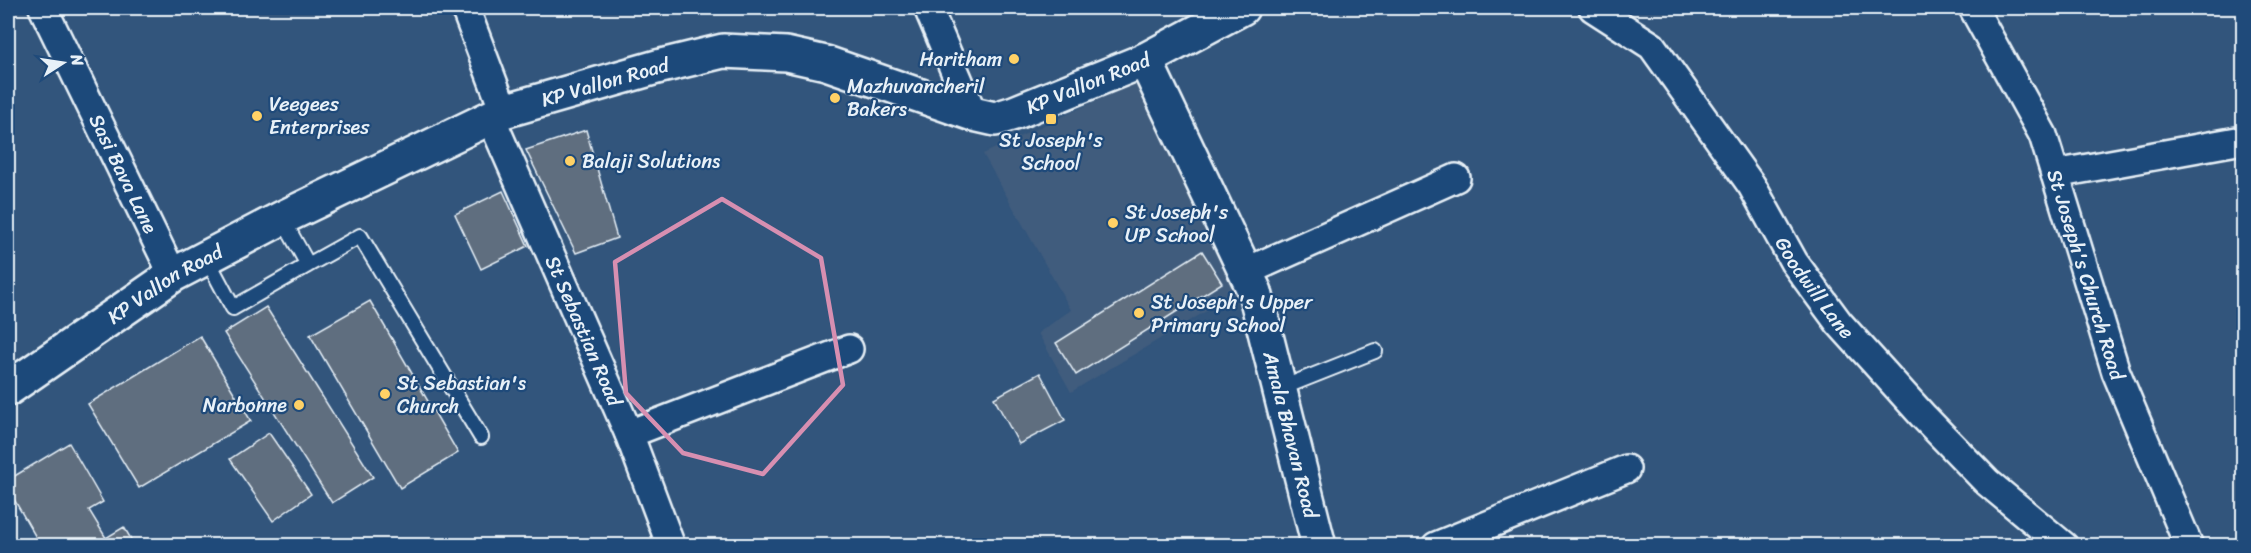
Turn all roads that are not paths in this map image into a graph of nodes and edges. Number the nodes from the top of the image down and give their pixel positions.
1 (44, 8) edge
2 (465, 8) edge
3 (928, 8) edge
4 (1242, 8) edge
5 (1593, 8) edge
6 (1973, 8) edge
7 (1145, 60) junction
8 (498, 114) junction
9 (973, 114) junction
10 (2237, 141) dead end
11 (2055, 174) junction
12 (1456, 178) dead end
13 (282, 218) junction
14 (206, 257) junction
15 (308, 265) junction
16 (1245, 272) junction
17 (173, 275) junction
18 (849, 349) dead end
19 (1375, 351) dead end
20 (8, 388) edge
21 (1280, 389) junction
22 (629, 434) junction
23 (481, 436) dead end
24 (1626, 469) dead end
25 (671, 546) edge
26 (1319, 546) edge
27 (1436, 546) edge
28 (2064, 546) edge
29 (2189, 546) edge

1 - 17 street, Sasi Bava Lane
2 - 8 street, St Sebastian Road
3 - 9 street
4 - 7 street, KP Vallon Road
5 - 28 street, Goodwill Lane
6 - 11 street, St Joseph's Church Road
7 - 9 street, KP Vallon Road
7 - 16 street, Amala Bhavan Road
8 - 9 street, KP Vallon Road
8 - 13 street, KP Vallon Road
8 - 22 street, St Sebastian Road
10 - 11 street
11 - 29 street, St Joseph's Church Road
12 - 16 street
13 - 14 street, KP Vallon Road
13 - 15 lane
14 - 15 lane
14 - 17 street, KP Vallon Road
15 - 23 lane
16 - 21 street, Amala Bhavan Road
17 - 20 street, KP Vallon Road
18 - 22 street
19 - 21 lane
21 - 26 street, Amala Bhavan Road
22 - 25 street, St Sebastian Road
24 - 27 street

